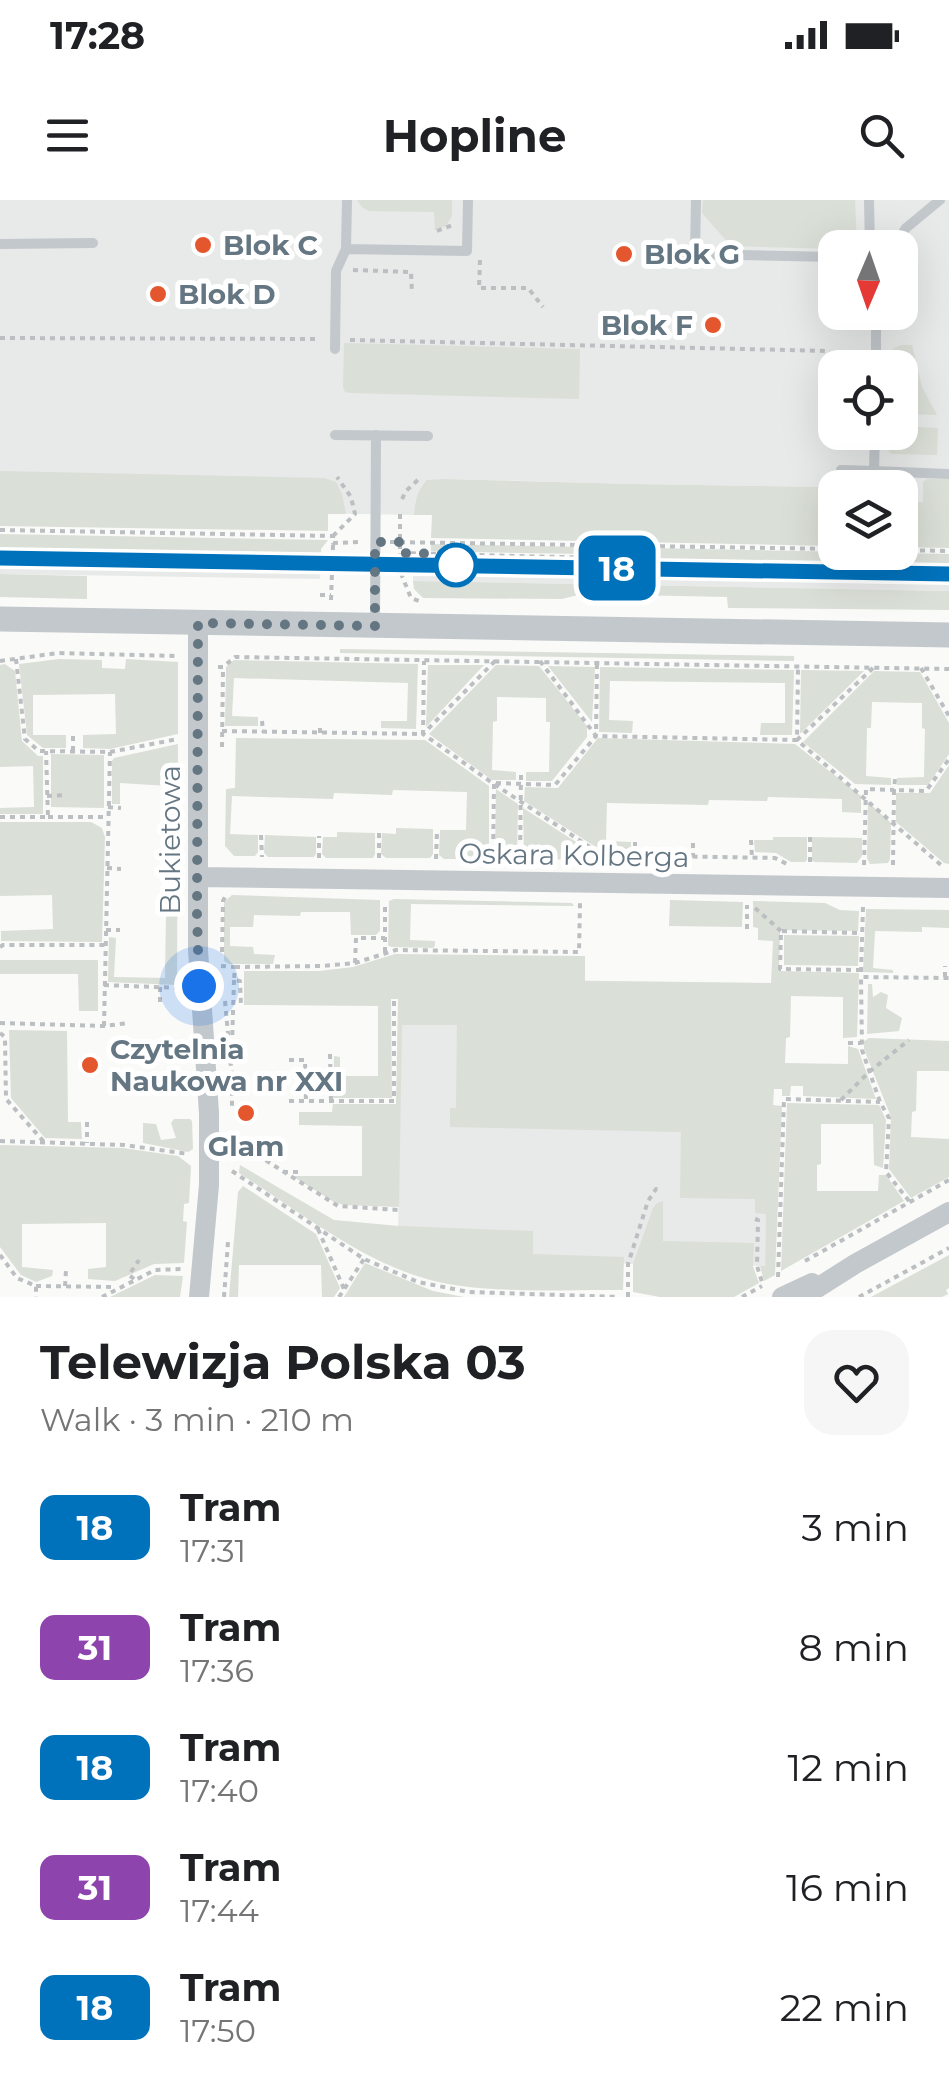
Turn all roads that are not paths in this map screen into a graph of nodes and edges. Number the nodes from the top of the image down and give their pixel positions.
1 (348, 200) edge
2 (468, 200) edge
3 (696, 200) edge
4 (869, 200) edge
5 (940, 200) edge
6 (870, 230) edge
7 (905, 230) edge
8 (93, 243) dead end
9 (0, 244) edge
10 (346, 250) junction
11 (818, 257) edge
12 (338, 344) road end
13 (376, 435) junction
14 (334, 436) dead end
15 (428, 436) dead end
16 (918, 473) edge
17 (949, 474) edge
18 (0, 620) edge
19 (198, 623) junction
20 (375, 626) junction
21 (949, 635) edge
22 (947, 874) edge
23 (198, 877) junction
24 (949, 1212) edge
25 (855, 1264) junction
26 (780, 1287) edge
27 (199, 1297) edge
28 (804, 1297) edge

1 - 10 lane
2 - 10 lane
3 - 11 lane
4 - 6 lane
5 - 7 lane
8 - 9 lane
10 - 12 lane
13 - 14 lane
13 - 15 lane
13 - 20 lane
16 - 17 lane
18 - 19 street
19 - 20 street
19 - 23 street, Bukietowa
20 - 21 street
22 - 23 street, Oskara Kolberga
23 - 27 street, Bukietowa
24 - 25 street
25 - 26 street
25 - 28 street

